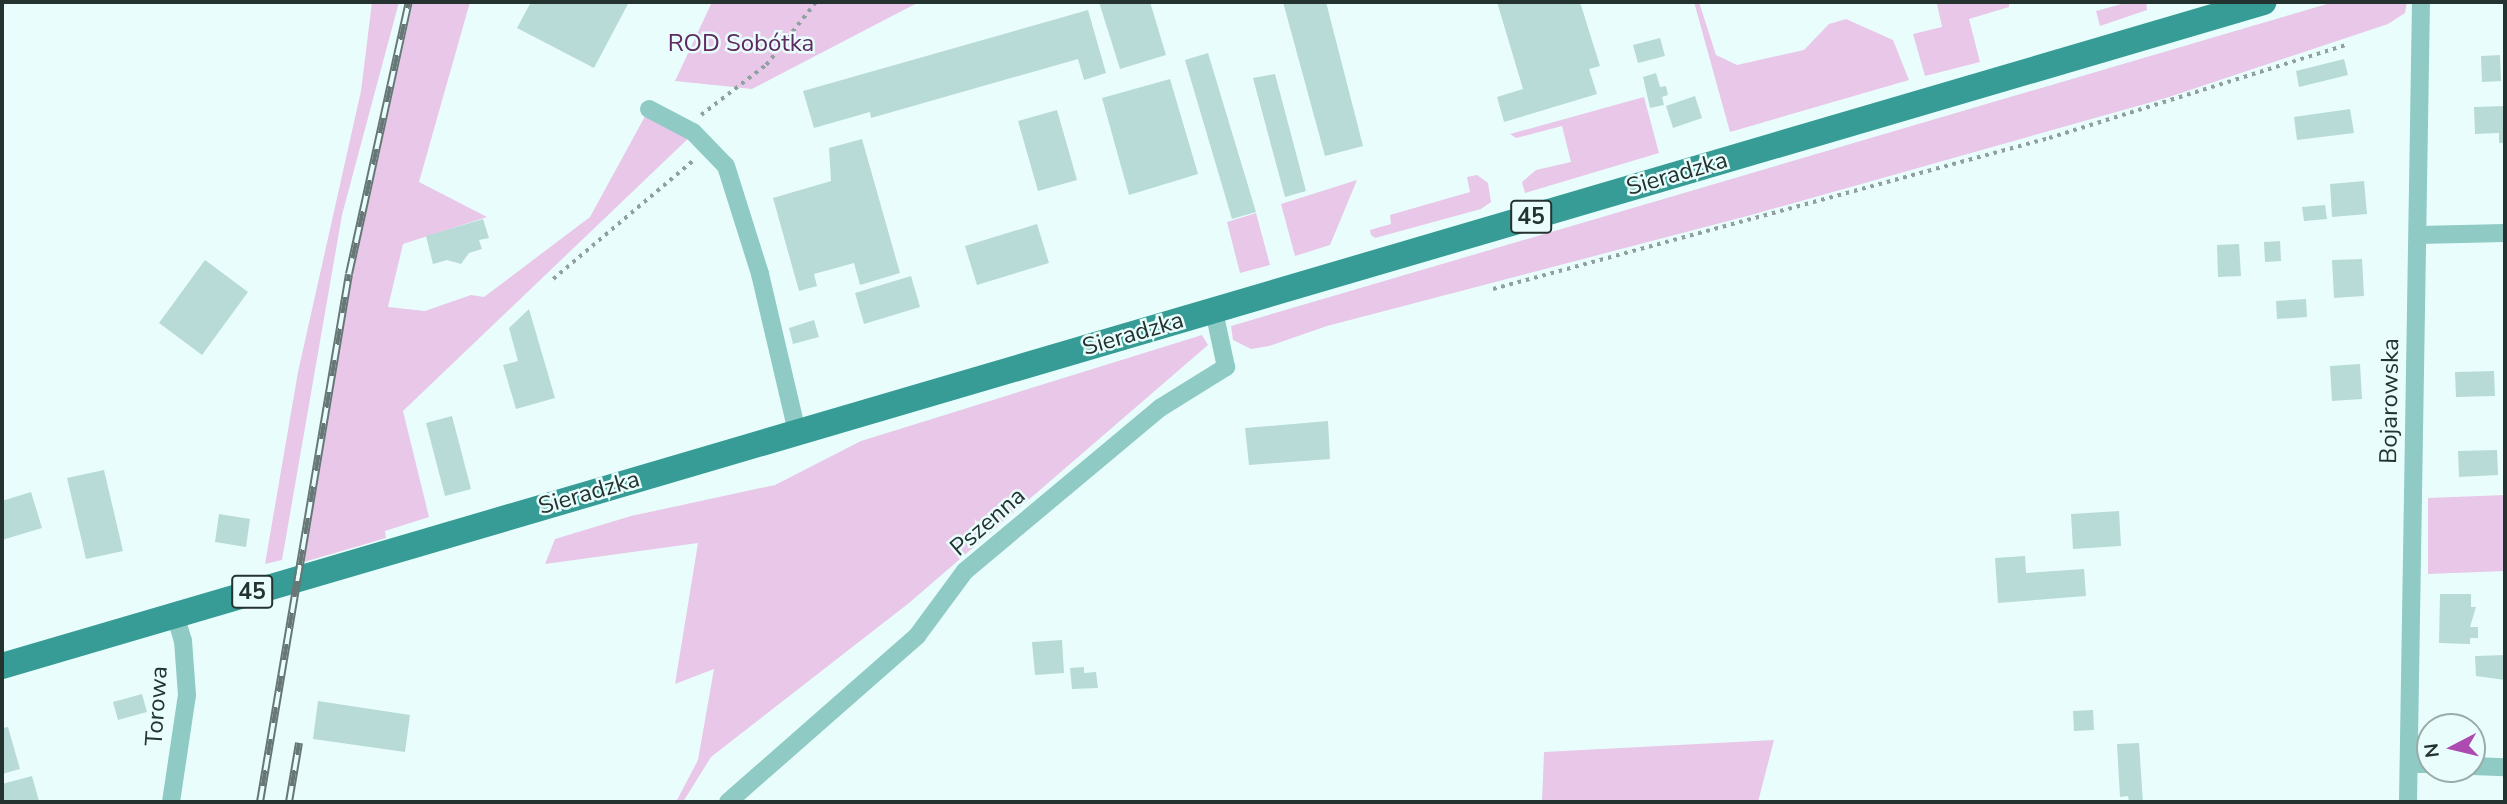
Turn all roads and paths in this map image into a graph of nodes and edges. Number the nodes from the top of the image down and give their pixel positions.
1 (816, 2) edge
2 (2264, 2) edge
3 (2421, 2) edge
4 (2349, 44) dead end
5 (649, 109) dead end
6 (686, 128) junction
7 (710, 146) junction
8 (2505, 233) edge
9 (2418, 235) junction
10 (553, 279) dead end
11 (1493, 289) dead end
12 (1214, 311) junction
13 (797, 432) junction
14 (175, 614) junction
15 (2, 666) edge
16 (2409, 764) junction
17 (2416, 764) edge
18 (2486, 766) edge
19 (2505, 767) edge
20 (171, 802) edge
21 (728, 802) edge
22 (2408, 802) edge

1 - 6 path
2 - 12 main road, Sieradzka / 45
3 - 9 street, Bojarowska
4 - 11 path
5 - 6 street
6 - 7 street
7 - 10 path
7 - 13 street
8 - 9 street
9 - 16 street, Bojarowska
12 - 13 main road, Sieradzka / 45
12 - 21 street, Pszenna
13 - 14 main road, Sieradzka / 45
14 - 15 main road, Sieradzka / 45
14 - 20 street, Torowa
16 - 17 street
16 - 22 street, Bojarowska
18 - 19 street

